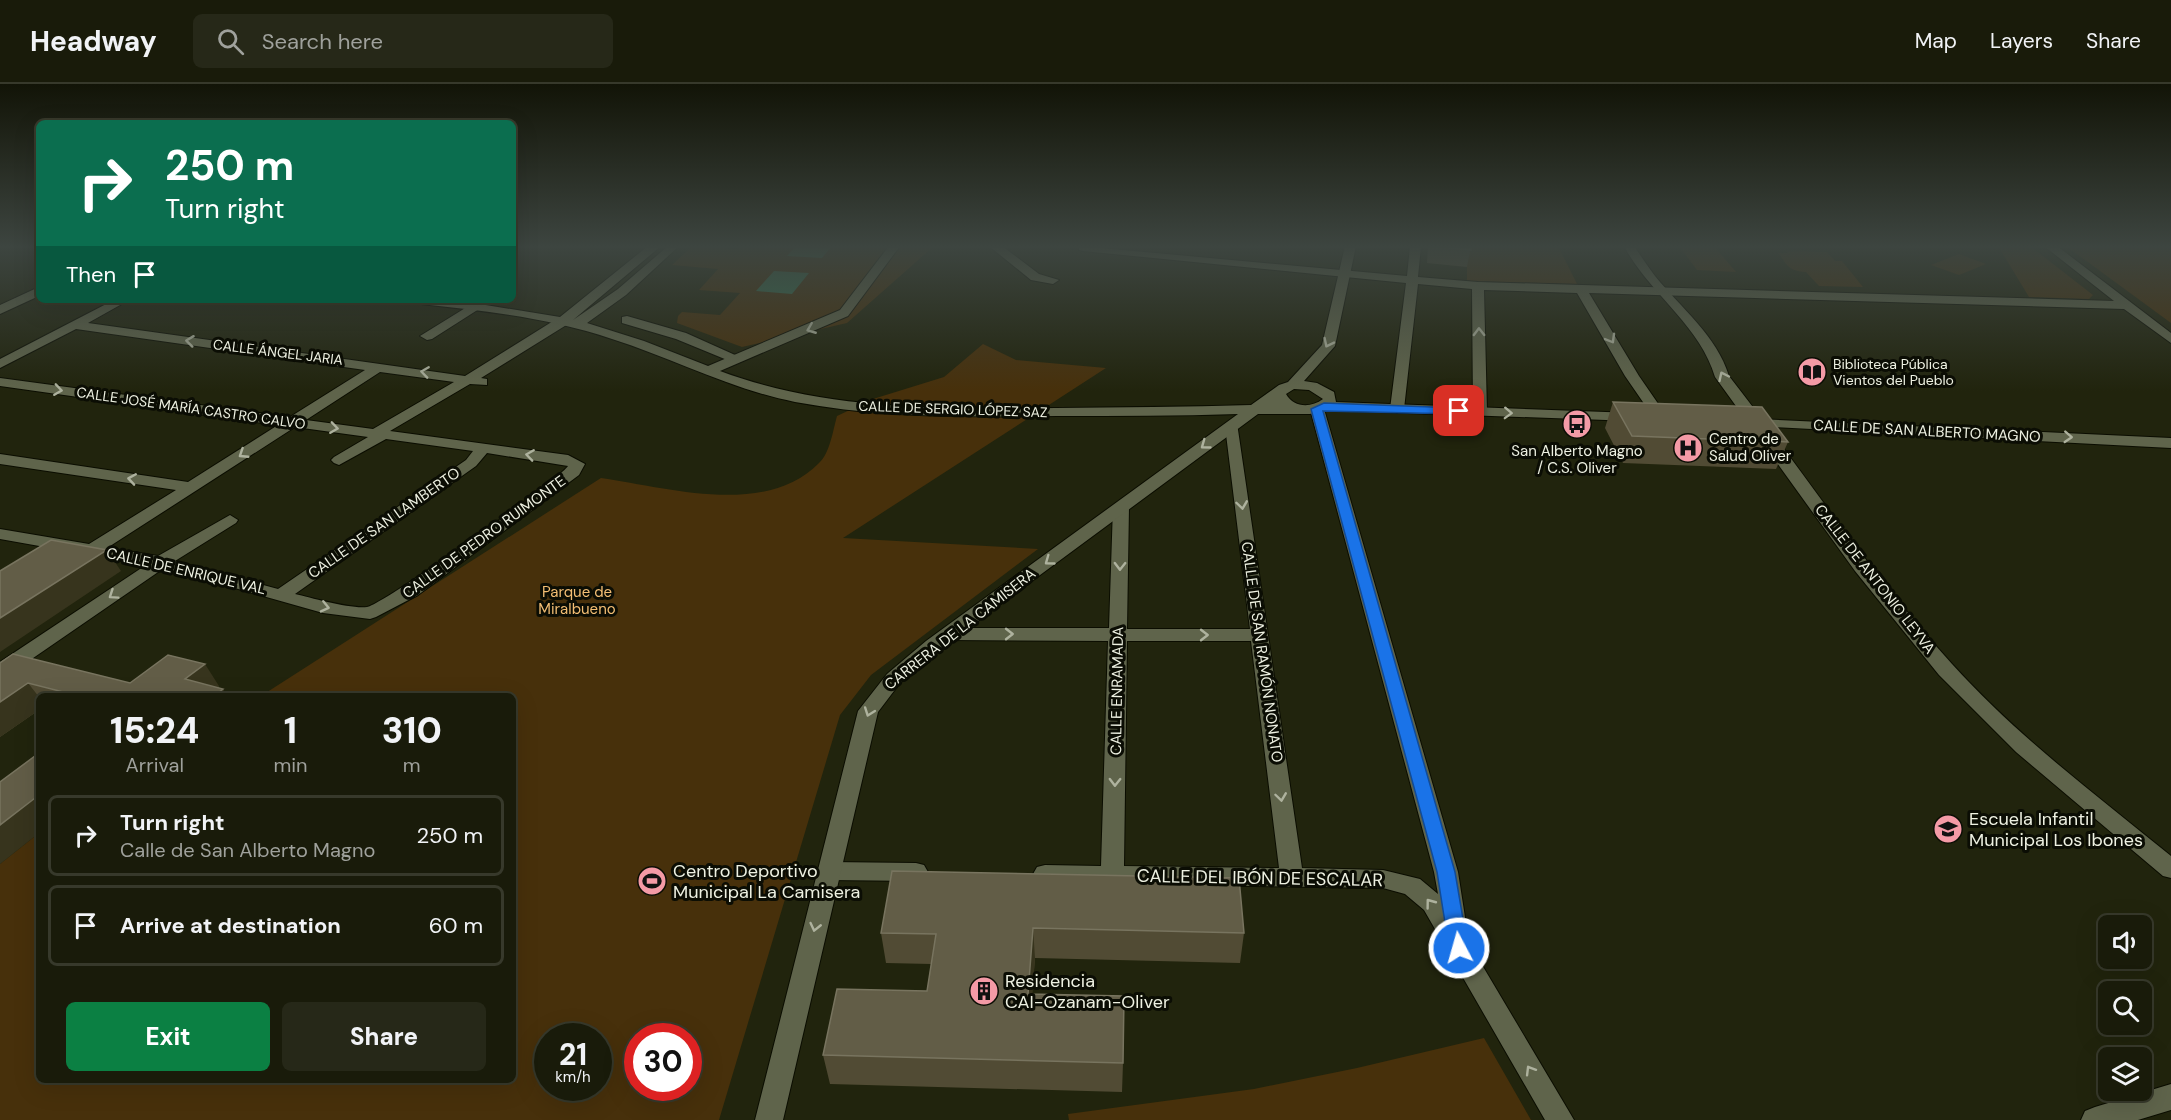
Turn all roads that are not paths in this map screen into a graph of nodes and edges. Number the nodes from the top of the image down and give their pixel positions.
1 (32, 294) edge
2 (596, 294) edge
3 (619, 294) edge
4 (859, 294) edge
5 (1340, 294) edge
6 (1410, 294) edge
7 (1478, 294) edge
8 (1584, 294) edge
9 (1666, 294) edge
10 (1748, 294) edge
11 (2114, 294) edge
12 (117, 303) edge
13 (448, 303) edge
14 (2128, 305) junction
15 (475, 306) junction
16 (0, 310) edge
17 (627, 320) dead end
18 (563, 321) junction
19 (578, 324) junction
20 (73, 325) junction
21 (427, 336) dead end
22 (2171, 339) edge
23 (737, 359) junction
24 (0, 364) edge
25 (380, 366) junction
26 (705, 372) junction
27 (476, 380) junction
28 (0, 382) edge
29 (1286, 388) junction
30 (1296, 408) junction
31 (1320, 408) junction
32 (1397, 409) junction
33 (1252, 410) junction
34 (1212, 411) junction
35 (1480, 412) junction
36 (292, 422) junction
37 (1750, 422) junction
38 (1232, 426) junction
39 (383, 435) junction
40 (2171, 443) edge
41 (482, 450) junction
42 (0, 459) edge
43 (339, 460) dead end
44 (190, 488) junction
45 (1121, 507) junction
46 (230, 520) dead end
47 (0, 534) edge
48 (72, 547) junction
49 (92, 550) junction
50 (54, 558) edge
51 (161, 562) junction
52 (283, 594) junction
53 (370, 613) joint
54 (950, 634) junction
55 (1119, 635) junction
56 (1259, 635) junction
57 (0, 671) edge
58 (2171, 869) edge
59 (828, 870) junction
60 (939, 872) edge
61 (1020, 874) edge
62 (1112, 875) junction
63 (1292, 877) junction
64 (1459, 948) junction
65 (2171, 1097) edge
66 (769, 1120) edge
67 (1560, 1120) edge
68 (2095, 1120) edge

1 - 16 street
2 - 18 street
3 - 19 street
4 -> 23 street
5 -> 29 street, CARRERA DE LA CAMISERA
6 - 32 street
35 -> 7 street
8 - 35 street
37 -> 9 street, CALLE DE ANTONIO LEYVA
10 - 14 street
11 - 14 street
12 - 20 street
13 - 15 street, CALLE DE SERGIO LÓPEZ SAZ
14 - 22 street
15 - 18 street, CALLE DE SERGIO LÓPEZ SAZ
15 - 21 street
17 - 23 street
18 - 19 street, CALLE DE SERGIO LÓPEZ SAZ
18 - 27 street
19 - 26 street, CALLE DE SERGIO LÓPEZ SAZ
19 - 27 street
20 - 24 street
25 -> 20 street, CALLE ÁNGEL JARIA
23 - 26 street
27 -> 25 street, CALLE ÁNGEL JARIA
25 - 36 street
26 - 34 street, CALLE DE SERGIO LÓPEZ SAZ
27 - 39 street
28 -> 36 street, CALLE JOSÉ MARÍA CASTRO CALVO
29 - 30 street
29 - 31 street
29 - 33 street, CARRERA DE LA CAMISERA
30 - 31 street
30 - 33 street
31 - 32 street
31 - 64 street
32 - 35 street
33 - 34 street, CALLE DE SERGIO LÓPEZ SAZ
33 - 38 street, CARRERA DE LA CAMISERA
34 - 38 street
36 -> 39 street, CALLE JOSÉ MARÍA CASTRO CALVO
36 -> 44 street
37 -> 40 street, CALLE DE SAN ALBERTO MAGNO
37 - 58 street, CALLE DE ANTONIO LEYVA
38 -> 45 street, CARRERA DE LA CAMISERA
38 -> 56 street, CALLE DE SAN RAMÓN NONATO
39 - 41 street, CALLE DE PEDRO RUIMONTE
39 - 43 street
41 - 52 street, CALLE DE SAN LAMBERTO
53 -> 41 street, CALLE DE PEDRO RUIMONTE
44 -> 42 street
44 - 49 street
45 -> 54 street, CARRERA DE LA CAMISERA
45 -> 55 street, CALLE ENRAMADA
46 - 51 street
47 - 48 street, CALLE DE ENRIQUE VAL
48 - 49 street, CALLE DE ENRIQUE VAL
48 - 50 street
49 - 51 street, CALLE DE ENRIQUE VAL
51 - 52 street, CALLE DE ENRIQUE VAL
51 -> 57 street
52 -> 53 street, CALLE DE ENRIQUE VAL
54 -> 55 street
54 -> 59 street, CARRERA DE LA CAMISERA
55 -> 56 street
55 -> 62 street, CALLE ENRAMADA
56 -> 63 street, CALLE DE SAN RAMÓN NONATO
59 - 60 street
59 -> 66 street, CARRERA DE LA CAMISERA
61 - 62 street, CALLE DEL IBÓN DE ESCALAR
62 - 63 street, CALLE DEL IBÓN DE ESCALAR
64 -> 63 street, CALLE DEL IBÓN DE ESCALAR
67 -> 64 street, CALLE DEL IBÓN DE ESCALAR
65 - 68 street

